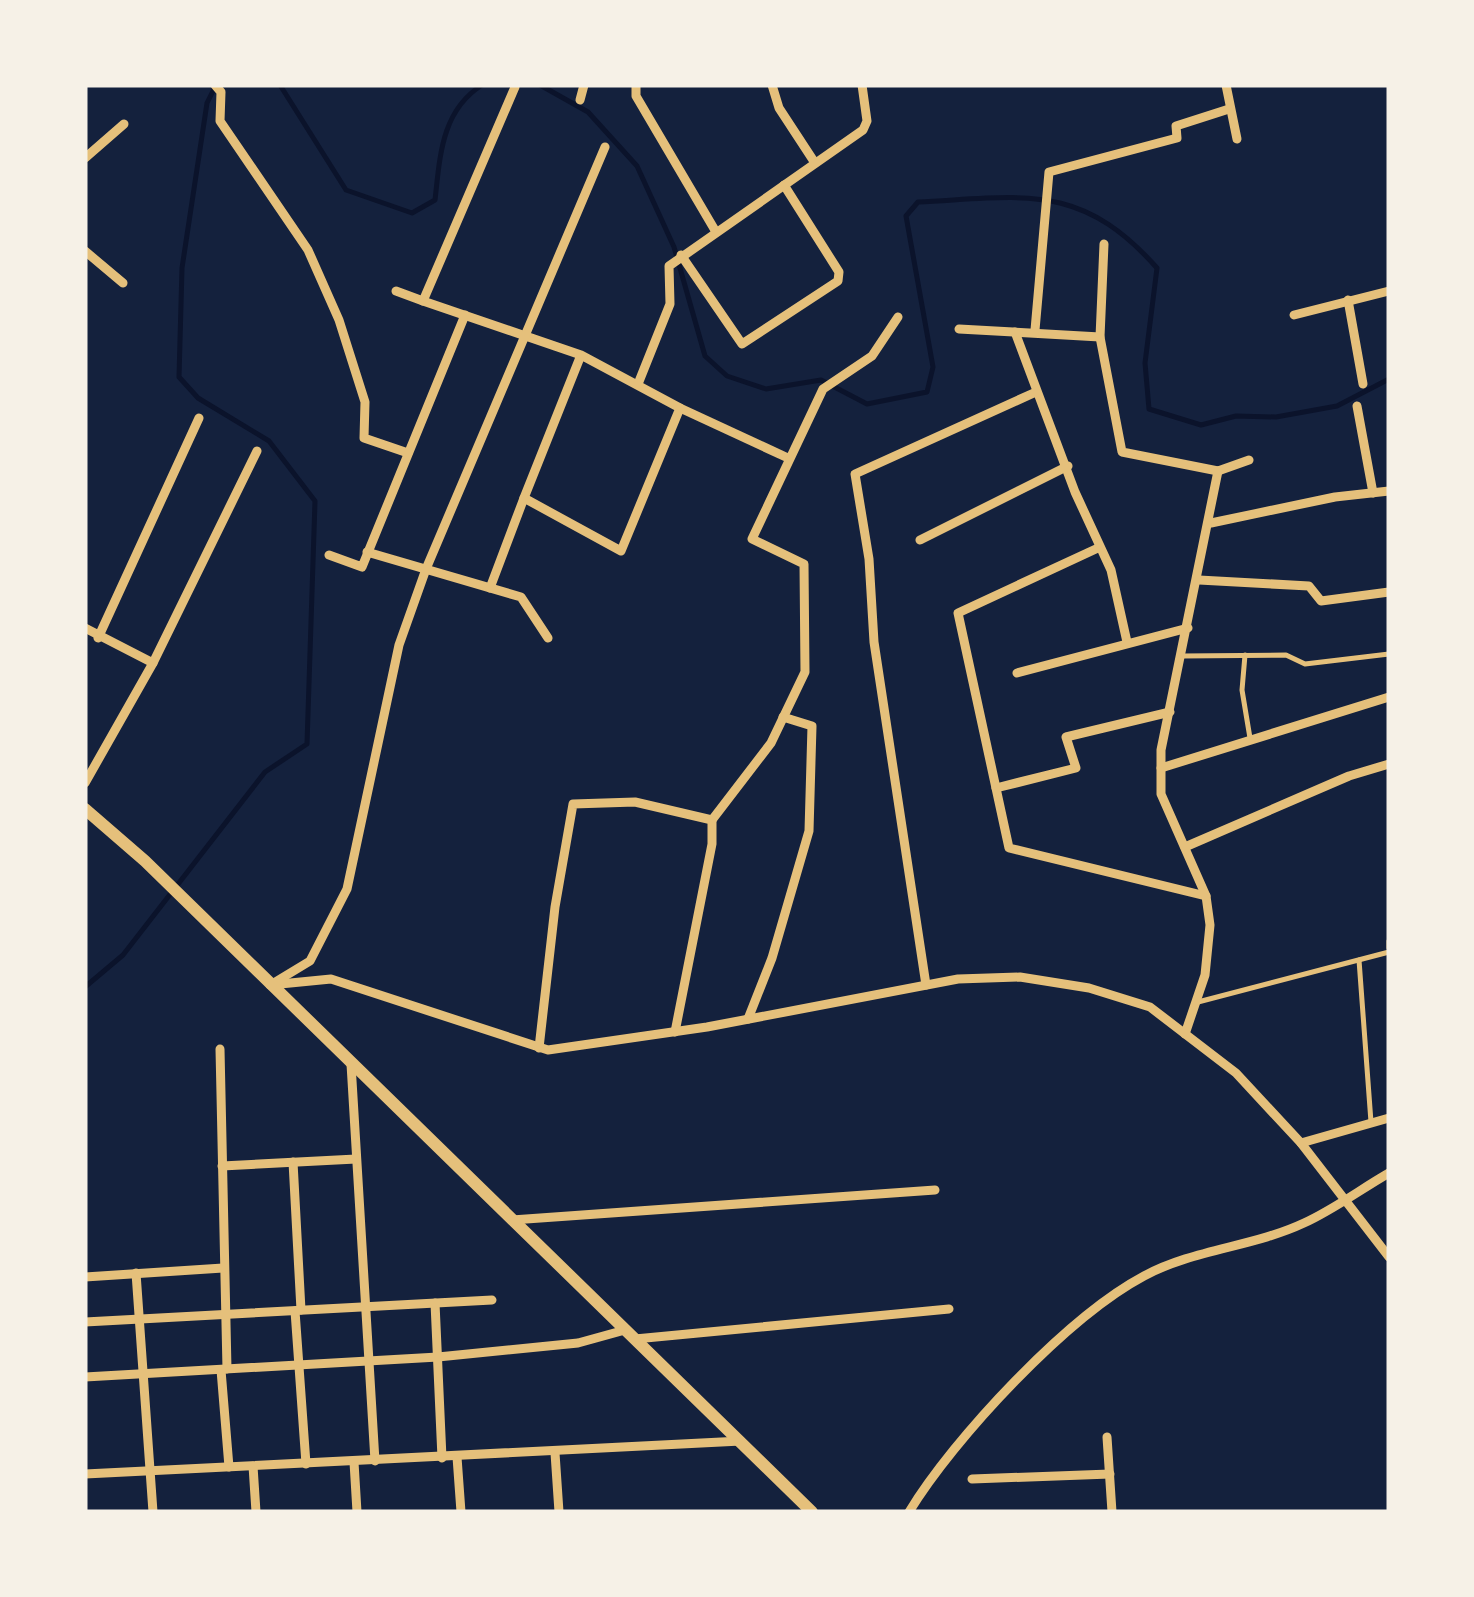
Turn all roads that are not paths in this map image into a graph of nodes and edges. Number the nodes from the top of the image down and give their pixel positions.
1 (215, 85) edge
2 (584, 85) edge
3 (636, 85) edge
4 (772, 85) edge
5 (862, 85) edge
6 (1226, 85) edge
7 (515, 87) edge
8 (580, 100) dead end
9 (1228, 108) junction
10 (124, 124) dead end
11 (1237, 138) dead end
12 (605, 147) dead end
13 (85, 158) edge
14 (815, 163) junction
15 (784, 185) junction
16 (716, 232) junction
17 (1104, 244) dead end
18 (85, 251) edge
19 (676, 260) junction
20 (122, 283) dead end
21 (396, 290) dead end
22 (1389, 290) edge
23 (1348, 300) junction
24 (423, 301) junction
25 (1294, 314) dead end
26 (465, 315) junction
27 (898, 318) dead end
28 (959, 329) dead end
29 (1035, 330) junction
30 (1015, 332) junction
31 (524, 334) junction
32 (1100, 337) junction
33 (580, 355) junction
34 (638, 384) junction
35 (1363, 384) dead end
36 (1036, 392) junction
37 (1357, 406) dead end
38 (680, 408) junction
39 (199, 418) dead end
40 (258, 451) dead end
41 (408, 454) junction
42 (788, 458) junction
43 (1249, 460) dead end
44 (1068, 466) junction
45 (1218, 471) junction
46 (1389, 491) edge
47 (1372, 492) junction
48 (524, 498) junction
49 (1210, 523) junction
50 (920, 540) dead end
51 (1098, 548) junction
52 (367, 552) junction
53 (329, 555) dead end
54 (426, 569) junction
55 (1199, 580) junction
56 (490, 588) junction
57 (1389, 592) edge
58 (85, 628) edge
59 (1188, 628) junction
60 (98, 638) junction
61 (548, 638) dead end
62 (1127, 642) junction
63 (1389, 654) edge
64 (1246, 655) junction
65 (1182, 656) junction
66 (153, 663) junction
67 (1016, 673) dead end
68 (1389, 697) edge
69 (1170, 712) junction
70 (783, 717) junction
71 (1250, 738) junction
72 (1389, 764) edge
73 (1161, 768) junction
74 (85, 783) edge
75 (996, 788) junction
76 (85, 809) edge
77 (712, 820) junction
78 (1185, 847) junction
79 (1206, 896) junction
80 (1389, 947) edge
81 (1359, 960) junction
82 (270, 985) junction
83 (926, 985) junction
84 (1196, 1002) junction
85 (748, 1020) junction
86 (675, 1032) junction
87 (1185, 1034) junction
88 (540, 1048) junction
89 (220, 1049) dead end
90 (351, 1064) junction
91 (1389, 1118) edge
92 (1371, 1123) junction
93 (1301, 1143) junction
94 (356, 1159) junction
95 (292, 1162) junction
96 (222, 1166) junction
97 (1389, 1172) edge
98 (936, 1190) dead end
99 (1343, 1200) junction
100 (512, 1220) junction
101 (1389, 1258) edge
102 (224, 1268) junction
103 (136, 1274) junction
104 (85, 1277) edge
105 (492, 1300) dead end
106 (436, 1303) junction
107 (364, 1307) junction
108 (949, 1309) dead end
109 (298, 1310) junction
110 (225, 1314) junction
111 (140, 1318) junction
112 (85, 1322) edge
113 (630, 1334) junction
114 (438, 1357) junction
115 (367, 1361) junction
116 (297, 1366) junction
117 (224, 1370) junction
118 (146, 1374) junction
119 (85, 1377) edge
120 (1107, 1437) dead end
121 (741, 1441) junction
122 (555, 1453) junction
123 (458, 1457) junction
124 (442, 1458) junction
125 (375, 1461) junction
126 (354, 1462) junction
127 (306, 1464) junction
128 (254, 1466) junction
129 (229, 1467) junction
130 (151, 1471) junction
131 (85, 1474) edge
132 (1110, 1474) junction
133 (972, 1479) dead end
134 (153, 1512) edge
135 (256, 1512) edge
136 (356, 1512) edge
137 (461, 1512) edge
138 (559, 1512) edge
139 (812, 1512) edge
140 (909, 1512) edge
141 (1112, 1512) edge

1 - 41 street
2 - 8 street
3 - 16 street
4 - 14 street
5 - 14 street
6 - 9 street
7 - 24 street
9 - 11 street
9 - 29 street
10 - 13 street
12 - 31 street
14 - 15 street
15 - 16 street
15 - 19 street
16 - 19 street
17 - 32 street
18 - 20 street
19 - 34 street
21 - 24 street
22 - 23 street
23 - 25 street
23 - 35 street
24 - 26 street
26 - 31 street
26 - 41 street
27 - 42 street
28 - 30 street
29 - 30 street
29 - 32 street
30 - 36 street
31 - 33 street
31 - 54 street
32 - 45 street
33 - 34 street
33 - 48 street
34 - 38 street
36 - 44 street
36 - 83 street
37 - 47 street
38 - 42 street
38 - 48 street
39 - 60 street
40 - 66 street
41 - 52 street
42 - 70 street
43 - 45 street
44 - 50 street
44 - 51 street
45 - 49 street
46 - 47 street
47 - 49 street
48 - 56 street
49 - 55 street
51 - 62 street
51 - 75 street
52 - 53 street
52 - 54 street
54 - 56 street
54 - 82 street
55 - 57 street
55 - 59 street
56 - 61 street
58 - 60 street
59 - 62 street
59 - 65 street
60 - 66 street
62 - 67 street
63 - 64 lane
64 - 65 lane
64 - 71 lane
65 - 69 street
66 - 74 street
68 - 71 street
69 - 73 street
69 - 75 street
70 - 77 street
70 - 85 street
71 - 73 street
72 - 78 street
73 - 78 street
75 - 79 street
76 - 82 main road
77 - 86 street
77 - 88 street
78 - 79 street
79 - 84 street
80 - 81 lane
81 - 84 lane
81 - 92 lane
82 - 88 street
82 - 90 main road
83 - 85 street
83 - 87 street
84 - 87 street
85 - 86 street
86 - 88 street
87 - 93 street
89 - 96 street
90 - 94 street
90 - 100 main road
91 - 92 street
92 - 93 street
93 - 99 street
94 - 95 street
94 - 107 street
95 - 96 street
95 - 109 street
96 - 102 street
97 - 99 street
98 - 100 street
99 - 101 street
99 - 140 street
100 - 113 main road
102 - 103 street
102 - 110 street
103 - 104 street
103 - 111 street
105 - 106 street
106 - 107 street
106 - 114 street
107 - 109 street
107 - 115 street
108 - 113 street
109 - 110 street
109 - 116 street
110 - 111 street
110 - 117 street
111 - 112 street
111 - 118 street
113 - 114 street
113 - 121 main road
114 - 115 street
114 - 124 street
115 - 116 street
115 - 125 street
116 - 117 street
116 - 127 street
117 - 118 street
117 - 129 street
118 - 119 street
118 - 130 street
120 - 132 street
121 - 122 street
121 - 139 main road
122 - 123 street
122 - 138 street
123 - 124 street
123 - 137 street
124 - 125 street
125 - 126 street
126 - 127 street
126 - 136 street
127 - 128 street
128 - 129 street
128 - 135 street
129 - 130 street
130 - 131 street
130 - 134 street
132 - 133 street
132 - 141 street

